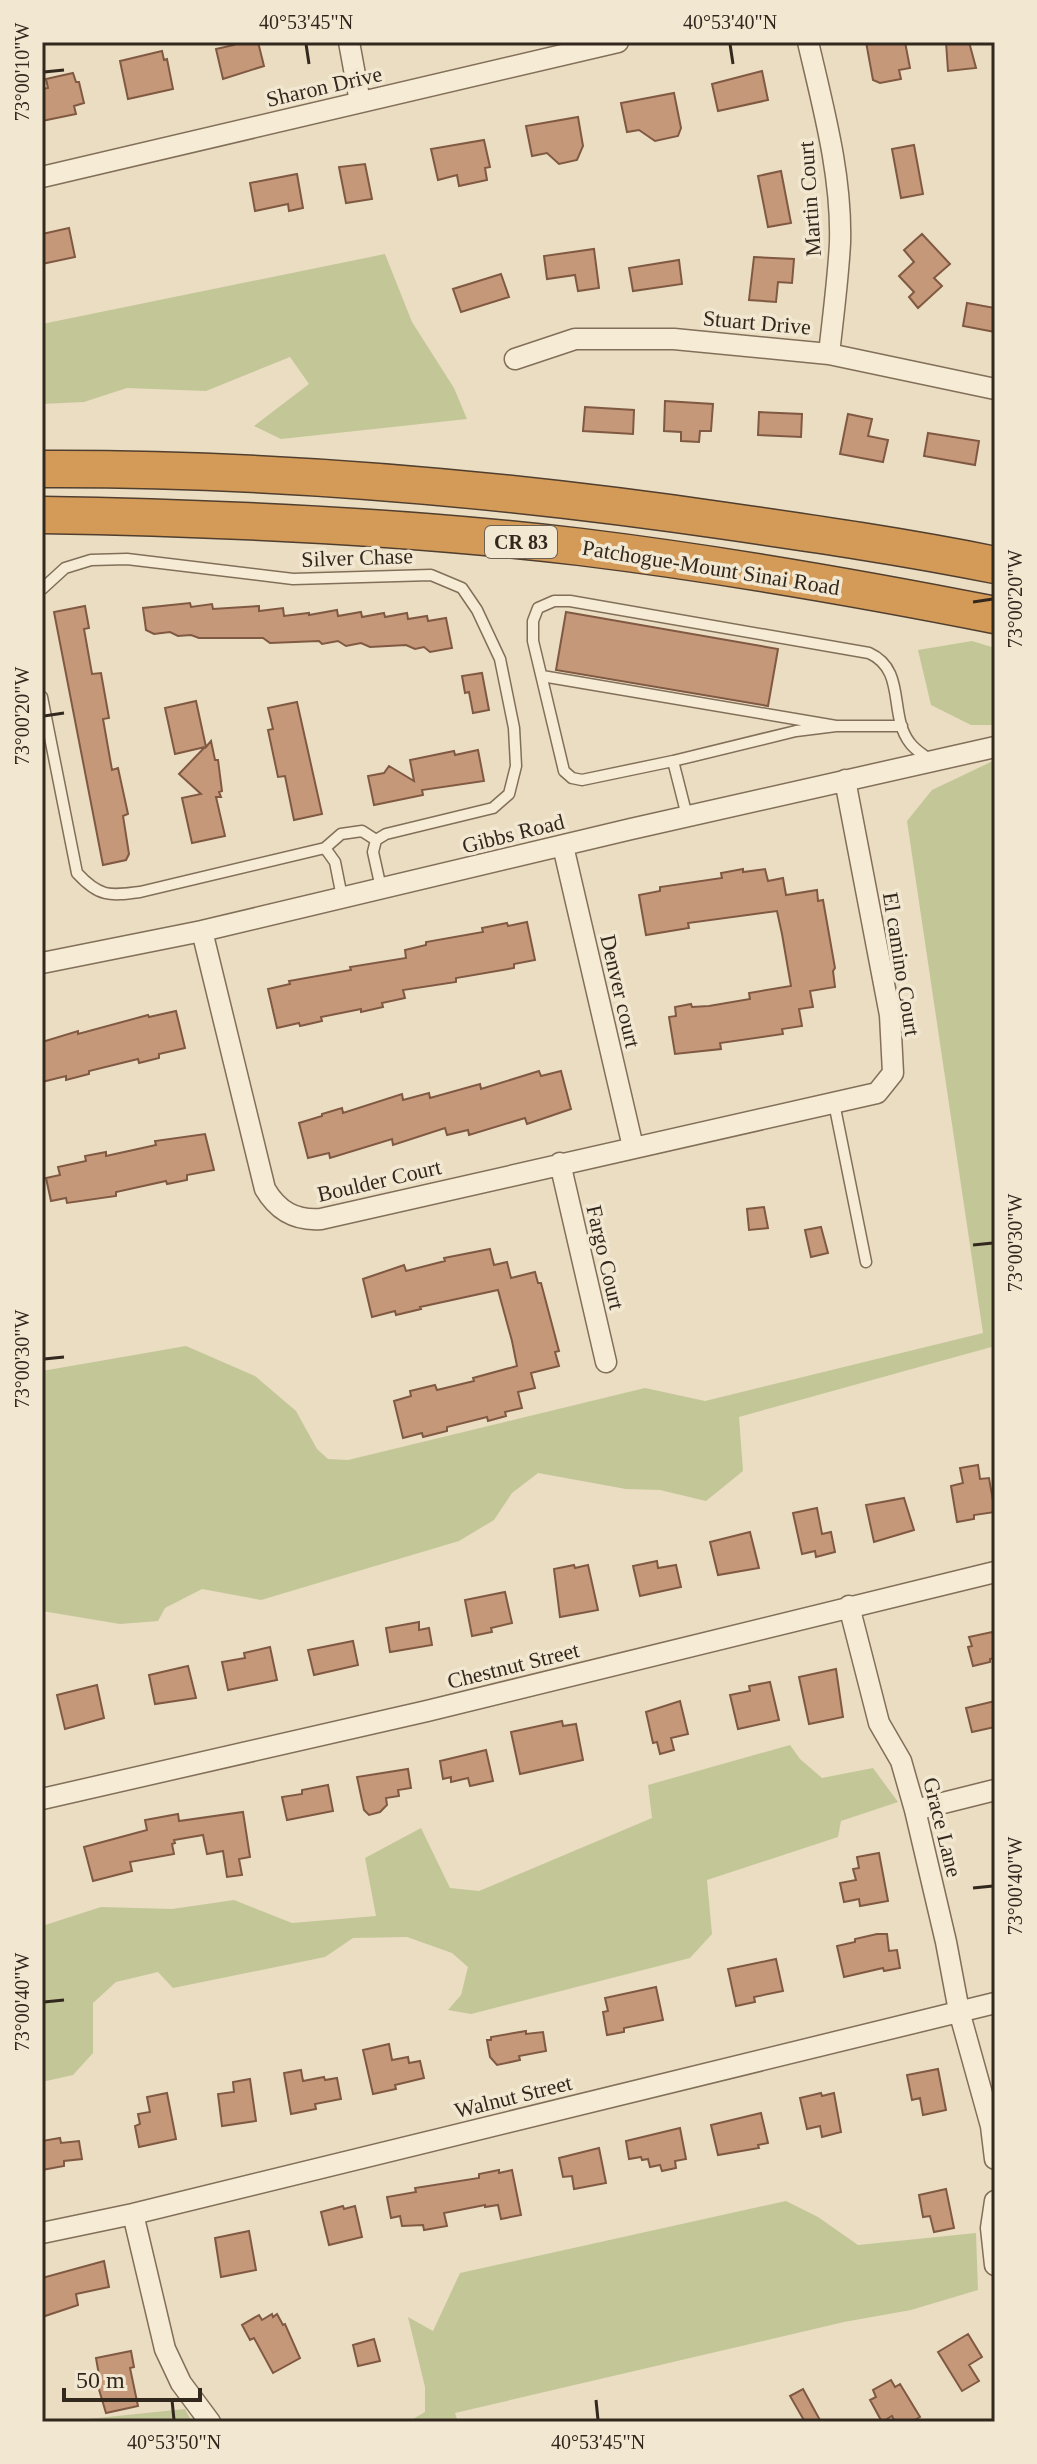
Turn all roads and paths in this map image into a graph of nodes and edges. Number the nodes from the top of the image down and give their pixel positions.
1 (349, 42) edge
2 (618, 42) edge
3 (808, 42) edge
4 (360, 102) junction
5 (42, 177) edge
6 (829, 354) junction
7 (515, 359) dead end
8 (995, 389) edge
9 (42, 469) edge
10 (42, 515) edge
11 (995, 565) edge
12 (42, 589) edge
13 (995, 615) edge
14 (542, 676) junction
15 (42, 697) edge
16 (836, 726) junction
17 (902, 726) junction
18 (995, 747) edge
19 (673, 761) junction
20 (932, 761) junction
21 (845, 780) junction
22 (687, 816) junction
23 (376, 840) junction
24 (563, 846) junction
25 (325, 848) junction
26 (381, 888) junction
27 (342, 897) junction
28 (202, 931) junction
29 (42, 963) edge
30 (834, 1103) junction
31 (633, 1147) junction
32 (560, 1163) junction
33 (866, 1262) dead end
34 (606, 1362) dead end
35 (995, 1572) edge
36 (849, 1606) junction
37 (995, 1790) edge
38 (42, 1799) edge
39 (915, 1810) junction
40 (995, 2003) edge
41 (959, 2011) junction
42 (995, 2159) edge
43 (995, 2201) edge
44 (133, 2214) junction
45 (42, 2233) edge
46 (995, 2265) edge
47 (210, 2422) edge

1 - 4 street
2 - 4 street, Sharon Drive
3 - 6 street, Martin Court
4 - 5 street, Sharon Drive
6 - 7 street, Stuart Drive
6 - 8 street, Stuart Drive
9 - 11 highway, Patchogue-Mount Sinai Road / CR 83
10 - 13 highway, Patchogue-Mount Sinai Road / CR 83
12 - 23 lane, Silver Chase
14 - 16 lane
14 - 17 lane
14 - 19 lane
15 - 25 lane
16 - 17 lane
16 - 19 lane
17 - 20 lane
18 - 20 street, Gibbs Road
19 - 22 lane
20 - 21 street, Gibbs Road
21 - 22 street, Gibbs Road
21 - 30 street, El camino Court
22 - 24 street, Gibbs Road
23 - 25 lane
23 - 26 lane
24 - 26 street, Gibbs Road
24 - 31 street, Denver court
25 - 27 lane
26 - 27 street, Gibbs Road
27 - 28 street, Gibbs Road
28 - 29 street, Gibbs Road
28 - 32 street, Boulder Court
30 - 31 street, El camino Court
30 - 33 lane
31 - 32 street, Boulder Court
32 - 34 street, Fargo Court
35 - 36 street, Chestnut Street
36 - 38 street, Chestnut Street
36 - 39 street, Grace Lane
37 - 39 street
39 - 41 street, Grace Lane
40 - 41 street, Walnut Street
41 - 42 street, Grace Lane
41 - 44 street, Walnut Street
43 - 46 street
44 - 45 street, Walnut Street
44 - 47 street

